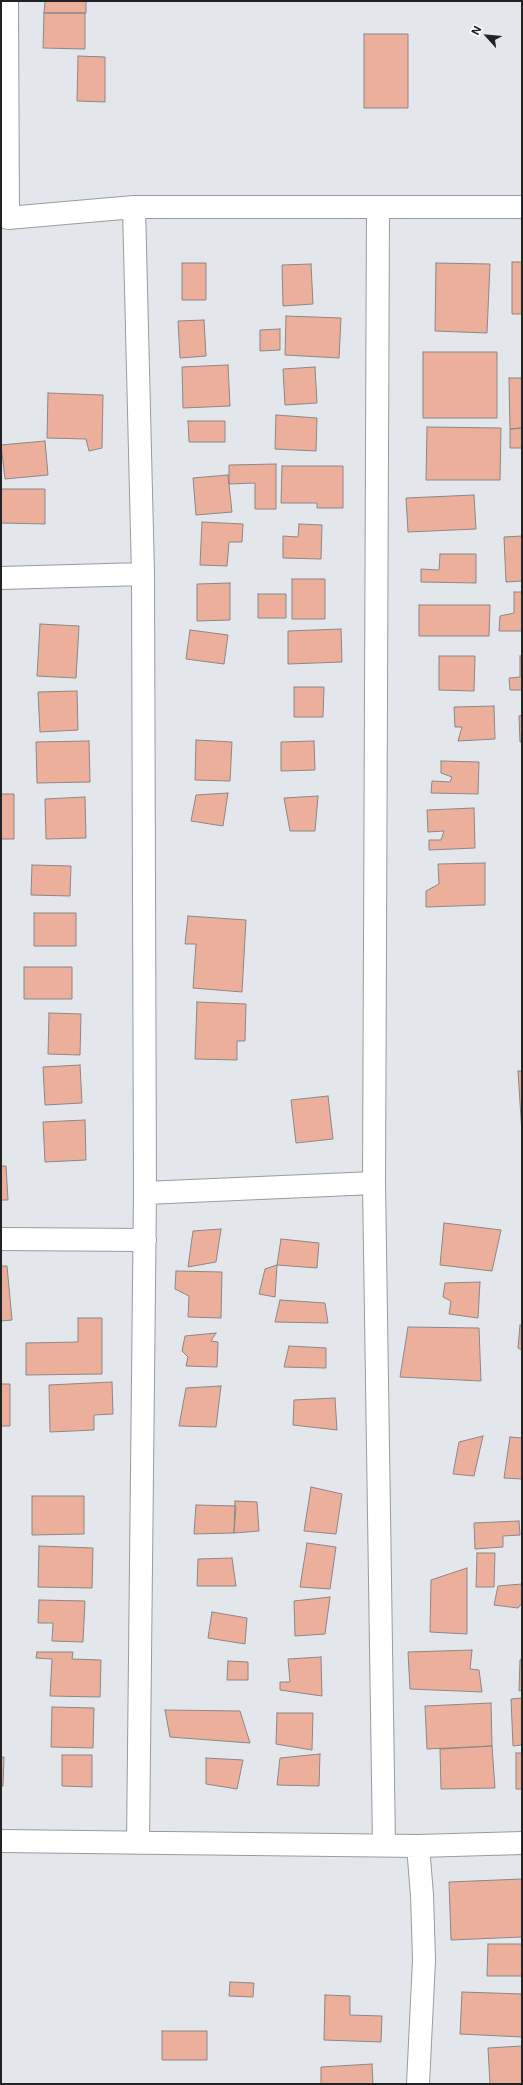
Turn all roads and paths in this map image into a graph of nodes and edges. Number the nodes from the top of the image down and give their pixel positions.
1 (7, 1) edge
2 (522, 206) edge
3 (134, 207) junction
4 (378, 207) junction
5 (143, 574) junction
6 (1, 578) edge
7 (374, 1183) junction
8 (145, 1193) junction
9 (1, 1239) edge
10 (145, 1240) junction
11 (1, 1841) edge
12 (138, 1843) junction
13 (522, 1843) edge
14 (384, 1845) junction
15 (418, 1846) junction
16 (418, 2084) edge

1 - 3 street
2 - 4 street
3 - 4 street
3 - 5 street
4 - 7 street
5 - 6 street
5 - 8 street
7 - 8 street
7 - 14 street
8 - 10 street
9 - 10 street
10 - 12 street
11 - 12 street
12 - 14 street
13 - 15 street
14 - 15 street
15 - 16 street

